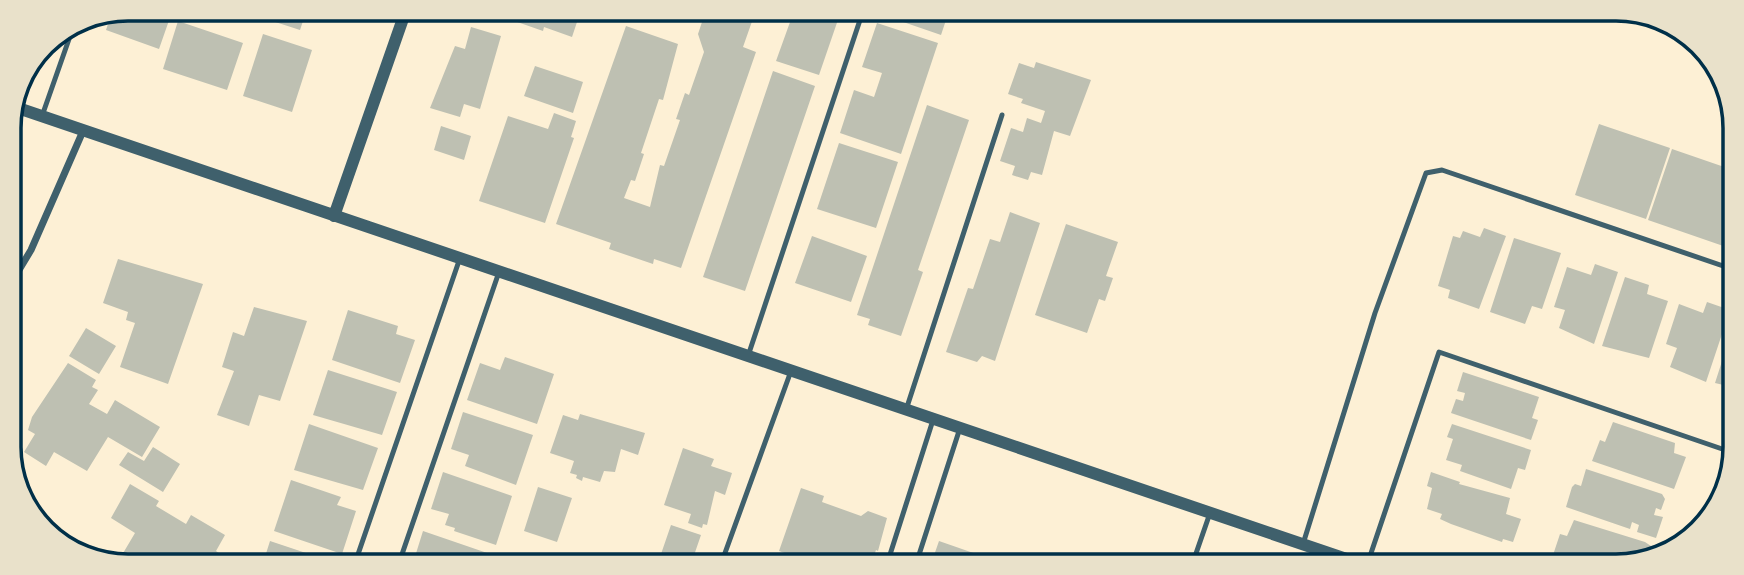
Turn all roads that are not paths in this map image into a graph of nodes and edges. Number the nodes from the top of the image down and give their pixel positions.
1 (402, 21) edge
2 (860, 21) edge
3 (70, 38) edge
4 (23, 110) edge
5 (1002, 115) dead end
6 (42, 116) junction
7 (83, 131) junction
8 (334, 216) junction
9 (460, 258) junction
10 (1723, 266) edge
11 (21, 267) edge
12 (499, 272) junction
13 (748, 356) junction
14 (791, 371) junction
15 (906, 410) junction
16 (933, 419) junction
17 (960, 428) junction
18 (1723, 449) edge
19 (1210, 513) junction
20 (1303, 544) junction
21 (358, 554) edge
22 (402, 554) edge
23 (726, 554) edge
24 (890, 554) edge
25 (919, 554) edge
26 (1196, 554) edge
27 (1333, 554) edge
28 (1370, 554) edge

1 - 8 street
2 - 13 lane
3 - 6 lane
4 - 6 street
5 - 15 lane
6 - 7 street
7 - 8 street
7 - 11 street
8 - 9 street
9 - 12 street
9 - 21 lane
10 - 20 lane
12 - 13 street
12 - 22 lane
13 - 14 street
14 - 15 street
14 - 23 lane
15 - 16 street
16 - 17 street
16 - 24 lane
17 - 19 street
17 - 25 lane
18 - 28 lane
19 - 20 street
19 - 26 lane
20 - 27 street

